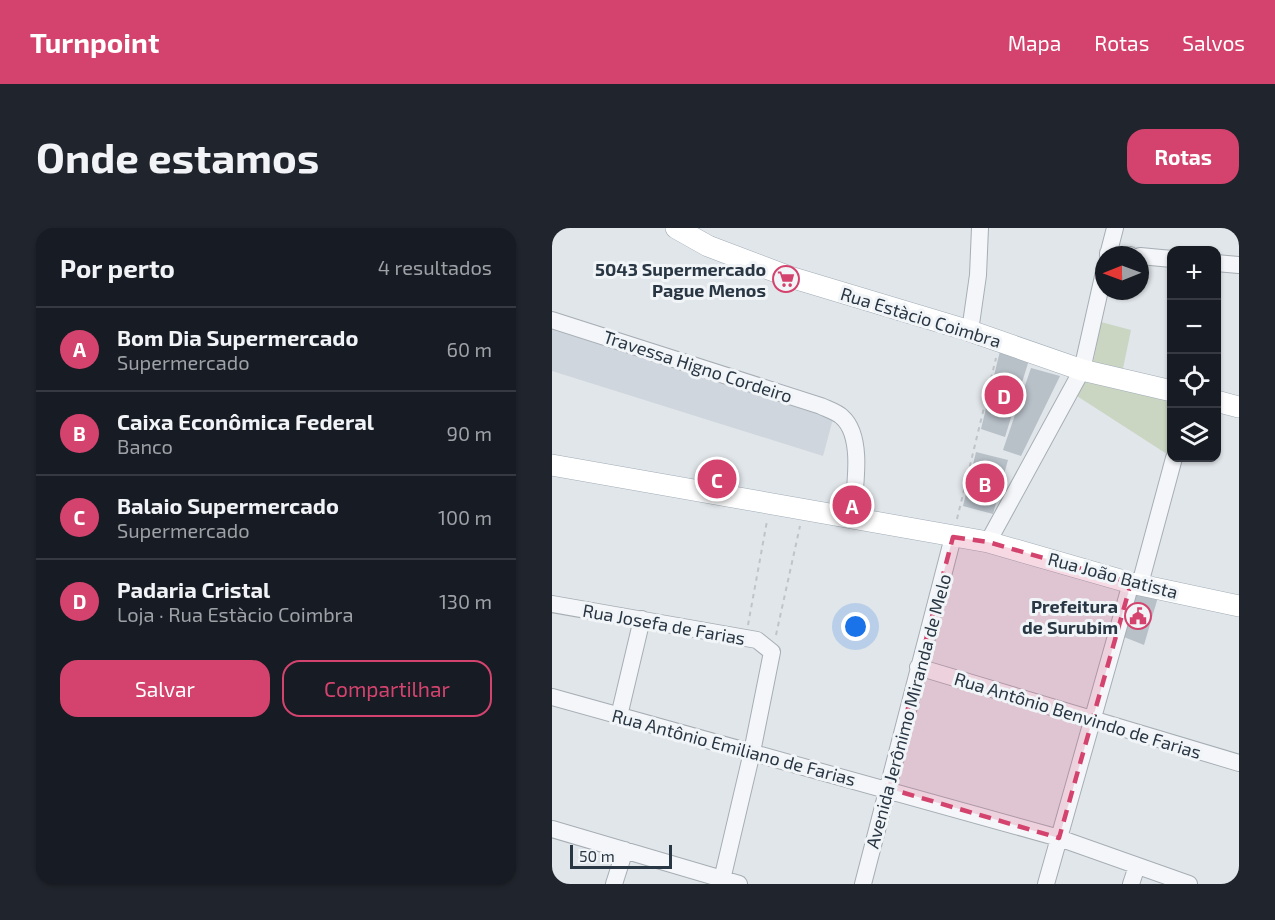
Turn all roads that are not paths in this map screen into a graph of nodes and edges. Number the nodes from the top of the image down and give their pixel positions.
1 (676, 228) edge
2 (980, 228) edge
3 (1115, 228) edge
4 (1110, 246) edge
5 (1149, 257) edge
6 (1167, 259) edge
7 (1221, 263) edge
8 (1239, 265) edge
9 (1098, 300) edge
10 (552, 320) edge
11 (970, 331) junction
12 (1082, 370) junction
13 (1167, 390) edge
14 (1221, 402) edge
15 (1239, 407) edge
16 (1173, 462) edge
17 (552, 465) edge
18 (852, 519) junction
19 (953, 537) junction
20 (987, 542) junction
21 (1136, 583) junction
22 (552, 604) edge
23 (1239, 606) edge
24 (642, 619) junction
25 (918, 667) junction
26 (552, 697) edge
27 (619, 716) junction
28 (1091, 720) junction
29 (752, 752) junction
30 (1239, 763) edge
31 (887, 788) junction
32 (552, 830) edge
33 (1059, 838) junction
34 (624, 850) junction
35 (1137, 866) junction
36 (721, 882) edge
37 (614, 884) edge
38 (739, 884) edge
39 (863, 884) edge
40 (1046, 884) edge
41 (1131, 884) edge
42 (1189, 884) edge

1 - 11 main road, Rua Estàcio Coimbra
2 - 11 street
3 - 4 street
5 - 6 street
7 - 8 street
9 - 12 street
10 - 18 street, Travessa Higno Cordeiro
11 - 12 main road, Rua Estàcio Coimbra
12 - 13 main road, Rua Estàcio Coimbra
12 - 20 street
14 - 15 main road
16 - 21 street
17 - 18 main road, Rua João Batista
18 - 19 main road, Rua João Batista
19 - 20 main road, Rua João Batista
19 - 25 street, Avenida Jerônimo Miranda de Melo
20 - 21 main road, Rua João Batista
21 - 23 main road, Rua João Batista
21 - 28 street
22 - 24 street, Rua Josefa de Farias
24 - 27 street
24 - 29 street, Rua Josefa de Farias
25 - 28 street, Rua Antônio Benvindo de Farias
25 - 31 street, Avenida Jerônimo Miranda de Melo
26 - 27 street, Rua Antônio Emiliano de Farias
27 - 29 street, Rua Antônio Emiliano de Farias
28 - 30 street, Rua Antônio Benvindo de Farias
28 - 33 street
29 - 31 street, Rua Antônio Emiliano de Farias
29 - 36 street
31 - 33 street, Rua Antônio Emiliano de Farias
31 - 39 street, Avenida Jerônimo Miranda de Melo
32 - 34 street
33 - 35 street, Rua Antônio Emiliano de Farias
33 - 40 street
34 - 36 street
34 - 37 street
35 - 41 street
35 - 42 street, Rua Antônio Emiliano de Farias
36 - 38 street

